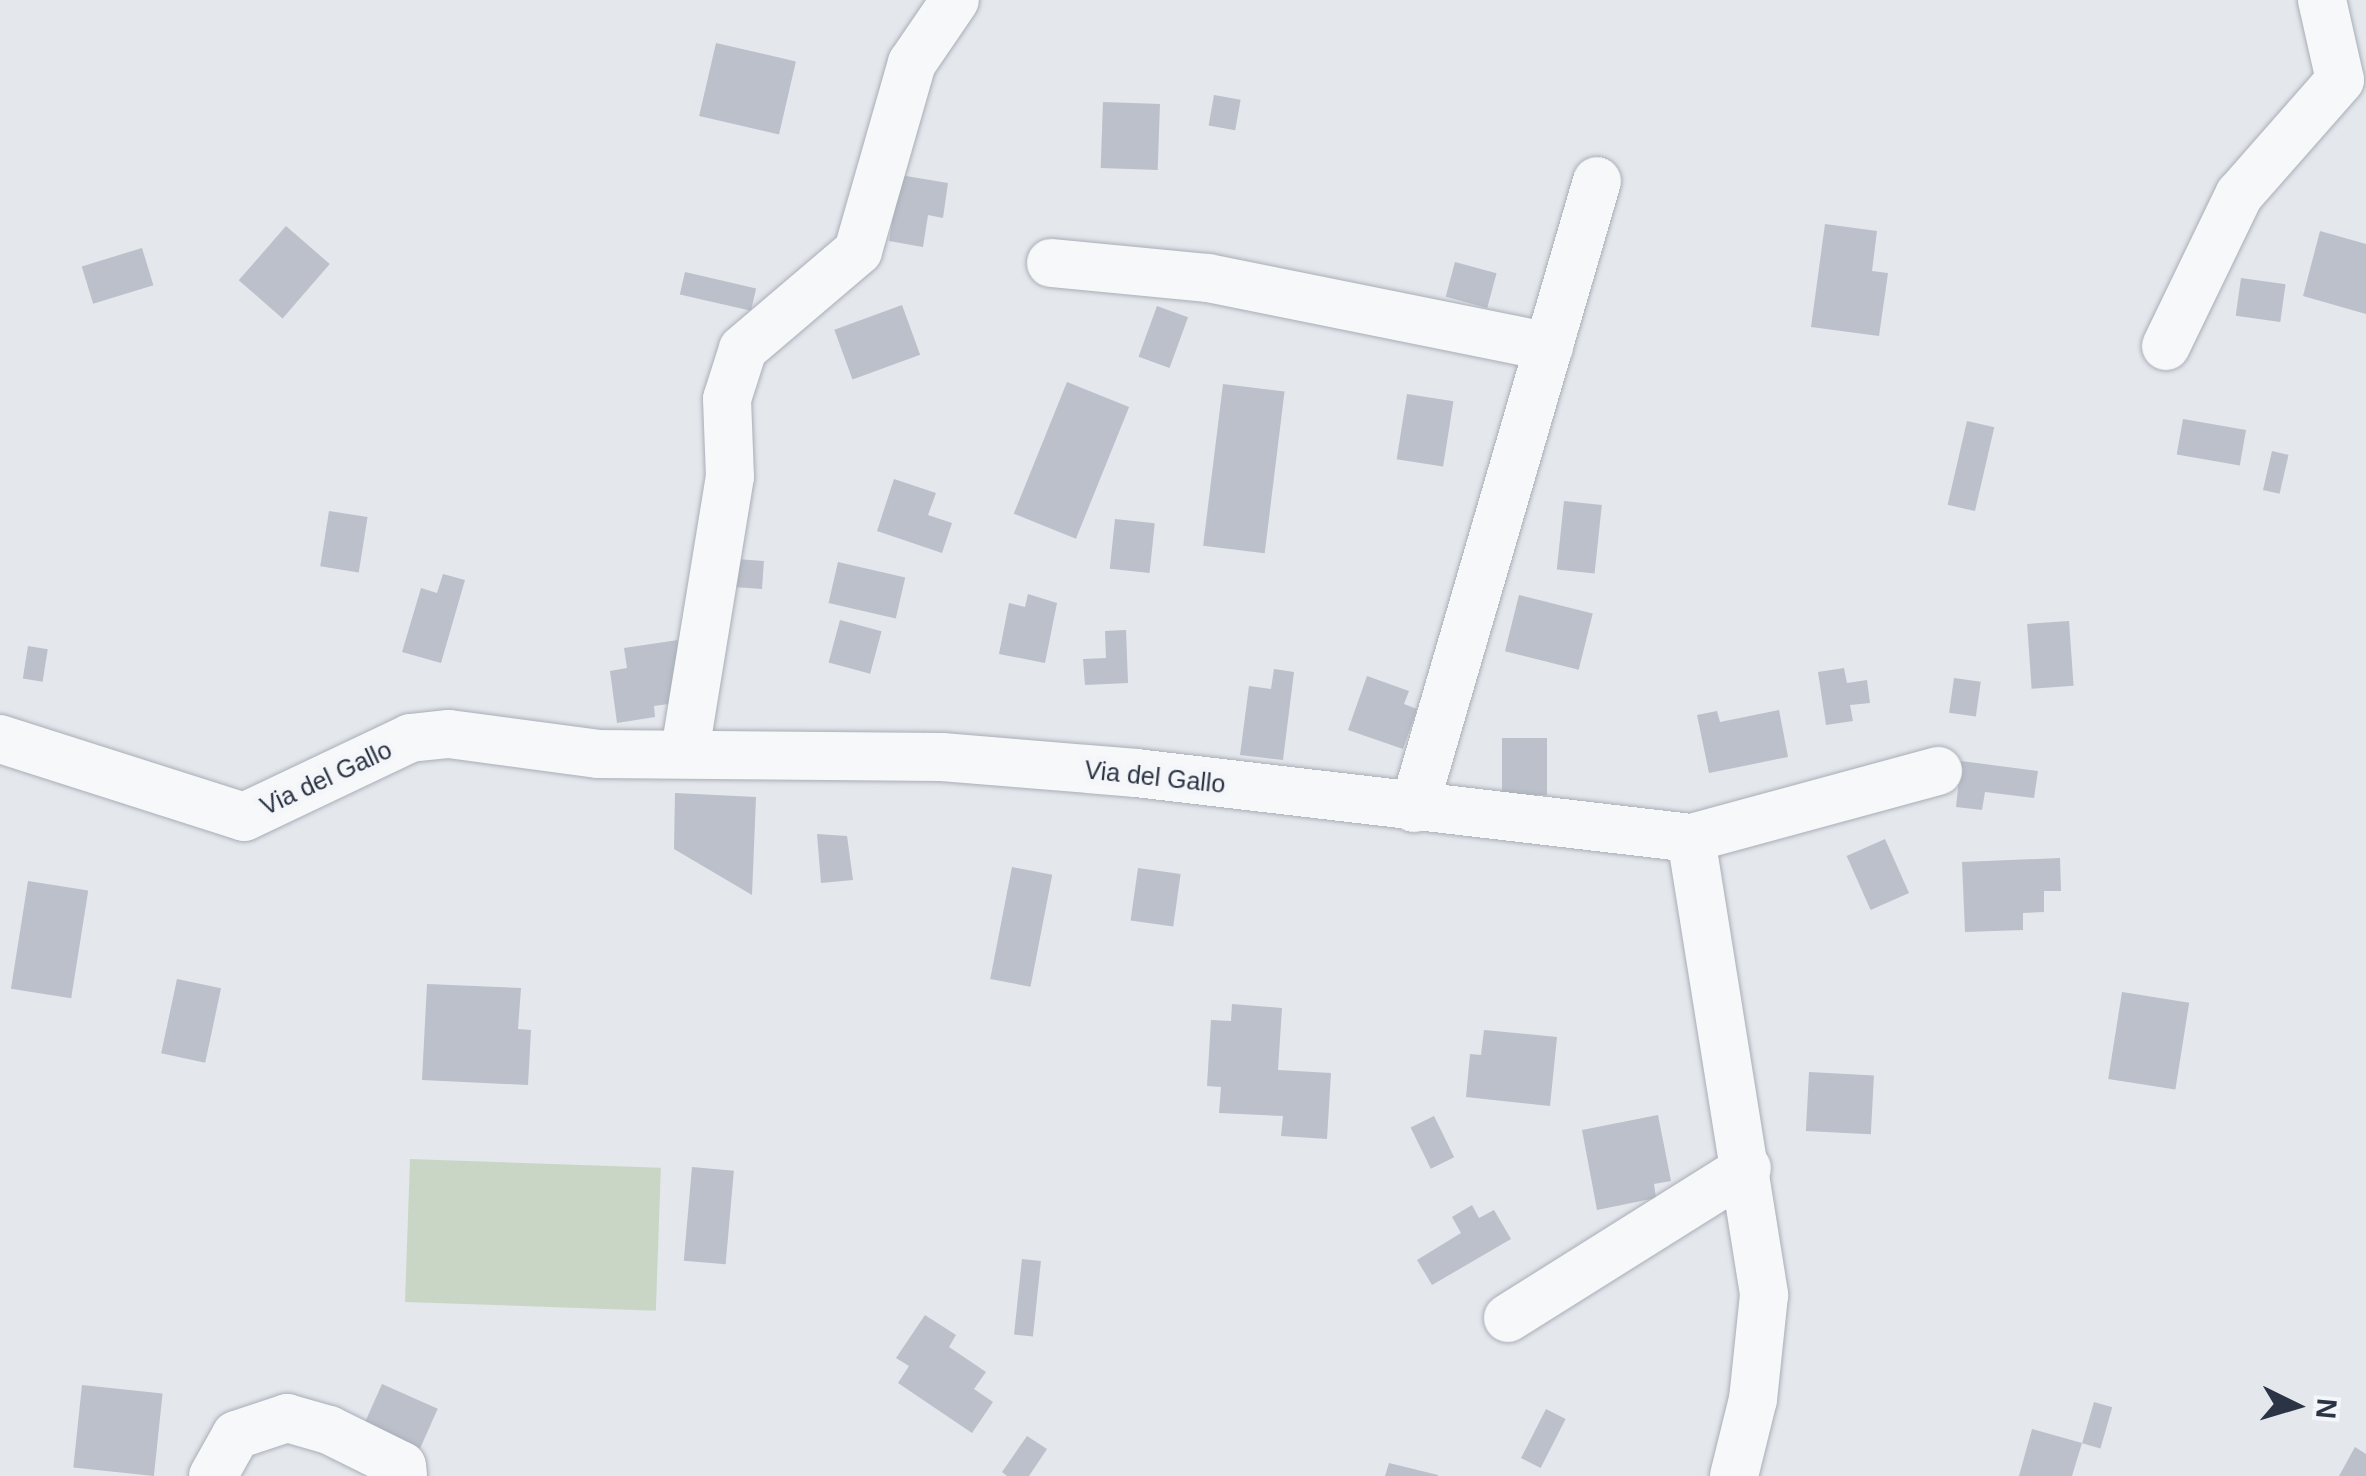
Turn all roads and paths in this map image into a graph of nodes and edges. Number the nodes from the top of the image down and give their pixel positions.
1 (955, 0) edge
2 (2322, 0) edge
3 (1598, 181) dead end
4 (1051, 263) dead end
5 (2166, 346) dead end
6 (1549, 347) junction
7 (0, 738) edge
8 (685, 751) junction
9 (1938, 770) dead end
10 (1414, 808) junction
11 (1691, 838) junction
12 (1747, 1168) junction
13 (1508, 1318) dead end
14 (213, 1476) edge
15 (403, 1476) edge
16 (1734, 1476) edge

1 - 8 street
2 - 5 street
3 - 6 street
4 - 6 street
6 - 10 street
7 - 8 street, Via del Gallo
8 - 10 street, Via del Gallo
9 - 11 street
10 - 11 street, Via del Gallo
11 - 12 street
12 - 13 street
12 - 16 street
14 - 15 street

